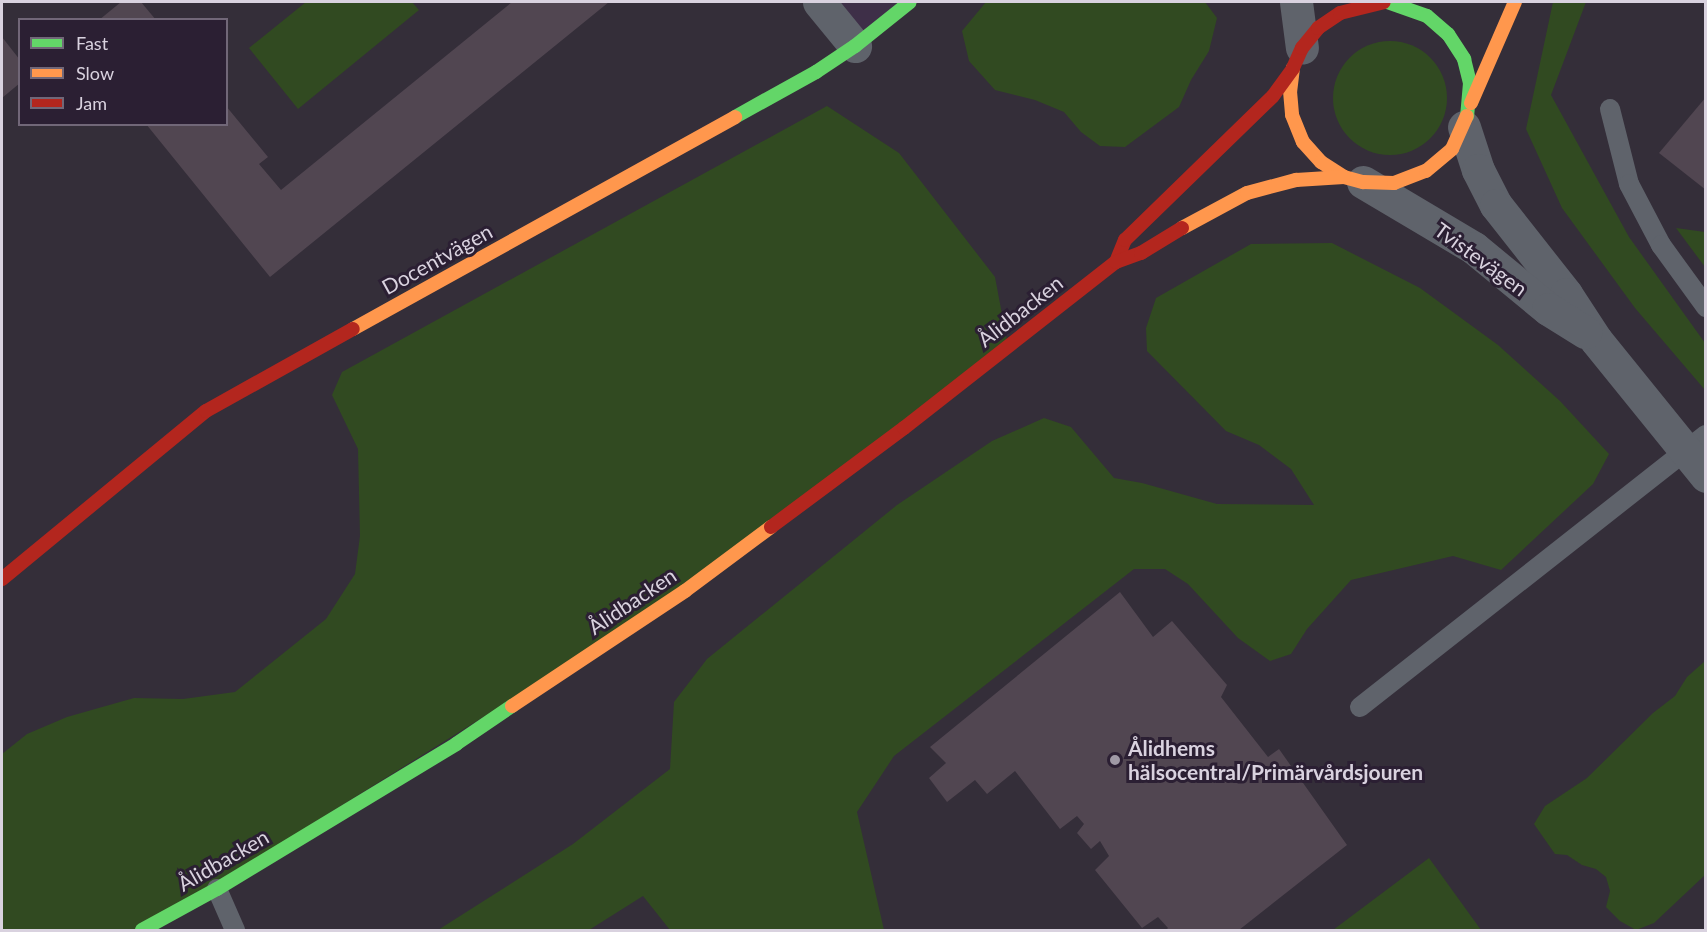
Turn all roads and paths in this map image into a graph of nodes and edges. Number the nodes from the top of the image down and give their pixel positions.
1 (819, 2) edge
2 (910, 2) edge
3 (1296, 2) edge
4 (1385, 2) edge
5 (1515, 2) edge
6 (1413, 4) edge
7 (855, 46) junction
8 (1297, 58) junction
9 (1610, 109) dead end
10 (1467, 116) junction
11 (1353, 179) junction
12 (1116, 262) junction
13 (1706, 307) edge
14 (1596, 340) junction
15 (1695, 442) edge
16 (1706, 476) edge
17 (2, 579) edge
18 (1360, 707) dead end
19 (217, 889) junction
20 (142, 930) edge
21 (235, 930) edge

1 - 7 street
2 - 7 main road, Docentvägen
3 - 8 street
4 - 6 main road, Ålidbacken
4 - 8 main road, Ålidbacken
5 - 10 main road, Ålidbacken
6 - 10 main road, Ålidbacken
7 - 17 main road, Docentvägen
8 - 11 main road
8 - 12 main road, Ålidbacken
9 - 13 lane
10 - 11 main road, Ålidbacken
10 - 14 street, Tvistevägen
11 - 12 main road, Ålidbacken
11 - 14 street, Tvistevägen
12 - 19 main road, Ålidbacken
14 - 15 street, Tvistevägen
15 - 16 street, Tvistevägen
15 - 18 lane
19 - 20 main road, Ålidbacken
19 - 21 lane

